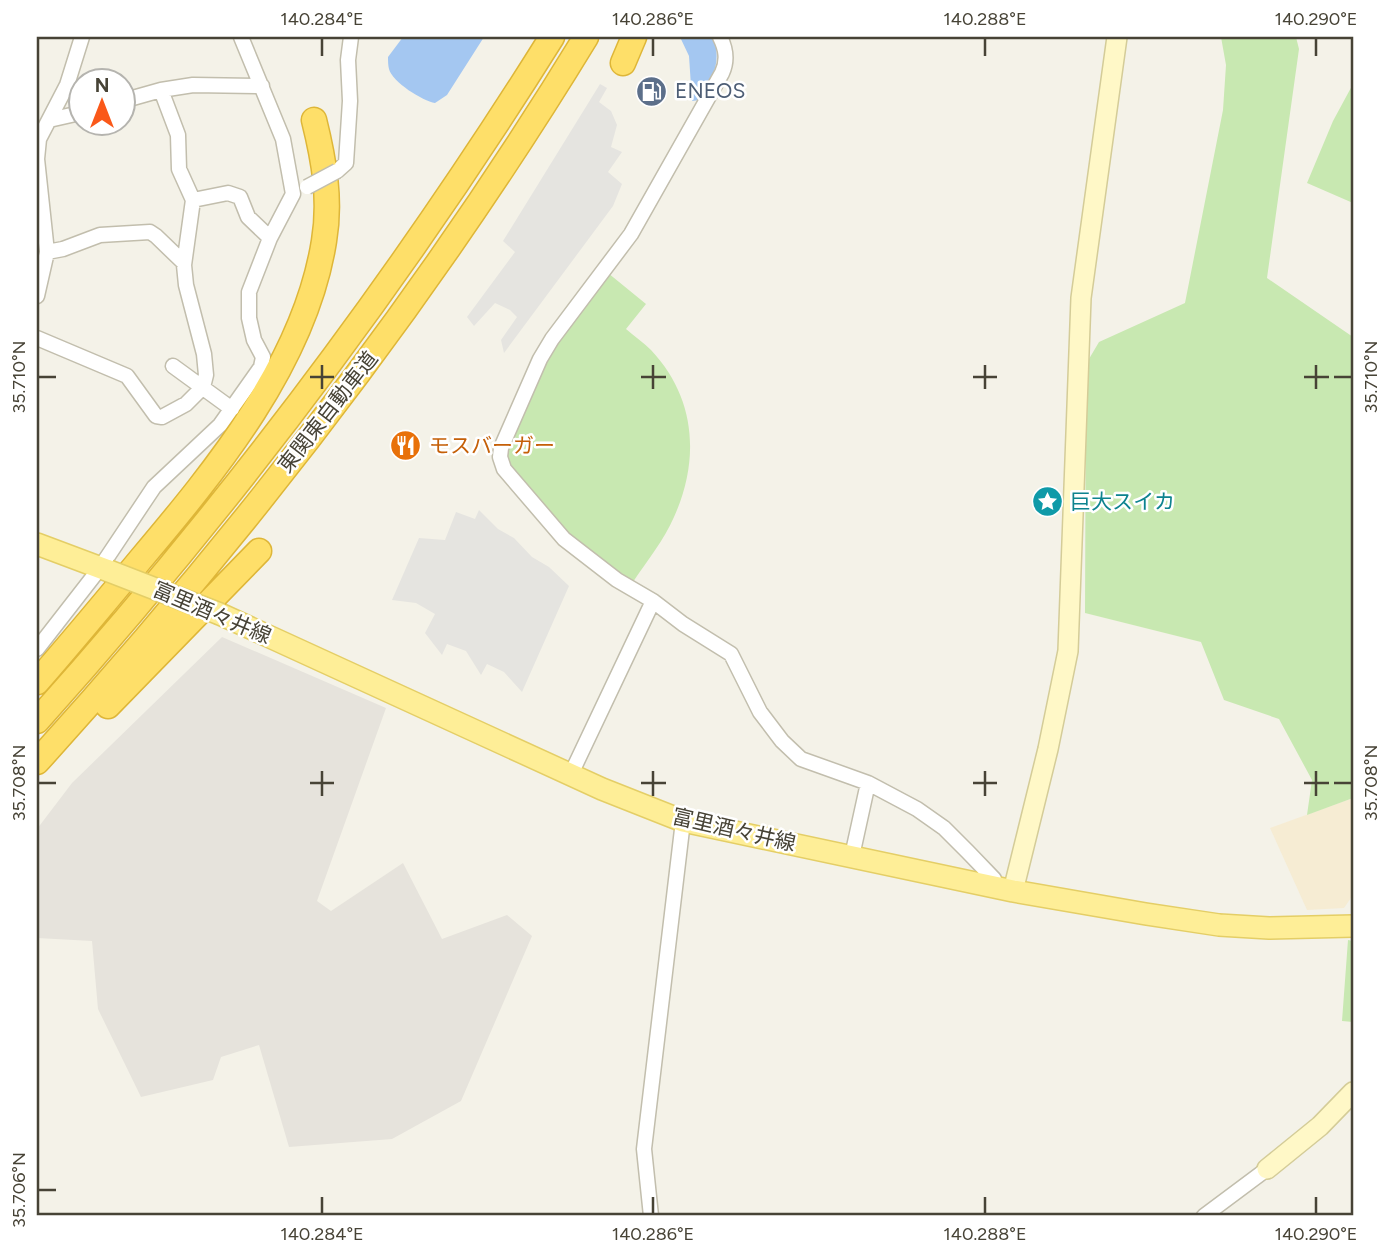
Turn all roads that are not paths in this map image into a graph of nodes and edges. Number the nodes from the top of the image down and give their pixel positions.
1 (82, 37) edge
2 (241, 37) edge
3 (351, 37) edge
4 (552, 37) edge
5 (586, 37) edge
6 (634, 37) edge
7 (720, 37) edge
8 (1116, 37) edge
9 (622, 64) dead end
10 (262, 86) junction
11 (161, 90) junction
12 (136, 98) edge
13 (66, 116) edge
14 (49, 120) junction
15 (314, 120) dead end
16 (293, 194) junction
17 (193, 200) junction
18 (270, 238) junction
19 (47, 252) junction
20 (184, 263) junction
21 (37, 296) edge
22 (37, 338) edge
23 (173, 366) dead end
24 (203, 387) junction
25 (232, 409) junction
26 (37, 544) edge
27 (259, 551) dead end
28 (104, 570) junction
29 (653, 601) junction
30 (37, 649) edge
31 (37, 682) edge
32 (37, 721) edge
33 (37, 762) edge
34 (37, 772) edge
35 (571, 774) junction
36 (869, 783) junction
37 (682, 821) junction
38 (852, 856) junction
39 (1004, 889) junction
40 (1353, 926) edge
41 (1353, 1092) edge
42 (1267, 1169) joint
43 (651, 1216) edge
44 (1204, 1216) edge

1 - 14 street
2 - 10 street
3 - 16 street, bridge
4 - 32 highway, 東関東自動車道
5 - 33 highway, 東関東自動車道
6 - 9 highway
7 - 29 street
8 - 39 street
10 - 11 street
10 - 16 street
11 - 12 street
11 - 17 street
13 - 14 street
14 - 19 street
15 - 31 highway
16 - 18 street
17 - 18 street
17 - 20 street
18 - 25 street
19 - 20 street
19 - 21 street
20 - 24 street
22 - 24 street
23 - 24 street
24 - 25 street
25 - 28 street
26 - 28 main road, 富里酒々井線
27 - 34 highway
28 - 30 street
28 - 35 main road, 富里酒々井線, bridge
29 - 35 street
29 - 36 street
35 - 37 main road, 富里酒々井線
36 - 38 street
36 - 39 street
37 - 38 main road, 富里酒々井線
37 - 43 street
38 - 39 main road, 富里酒々井線
39 - 40 main road, 富里酒々井線
41 - 42 street
42 - 44 street

